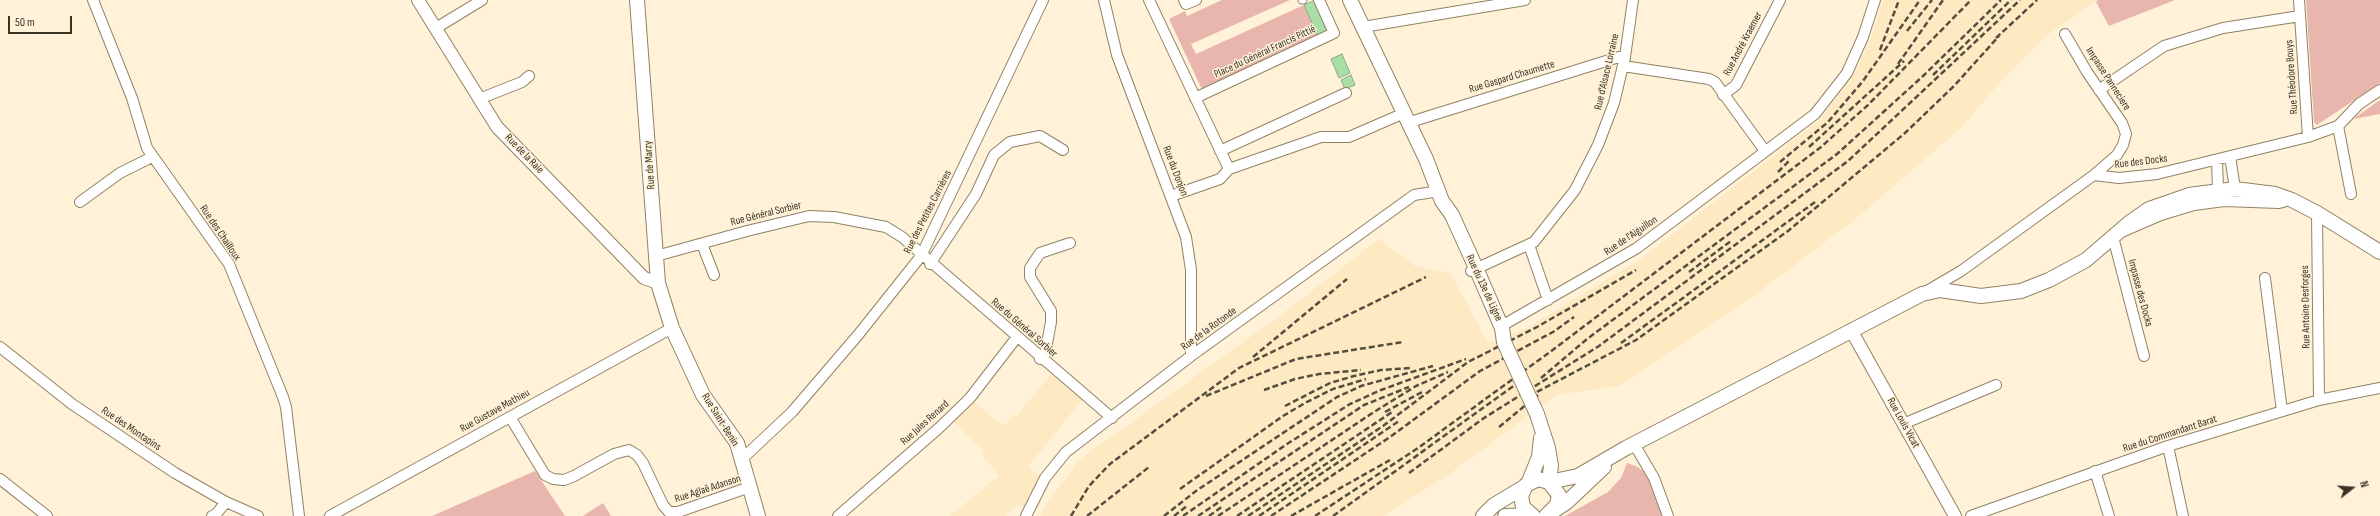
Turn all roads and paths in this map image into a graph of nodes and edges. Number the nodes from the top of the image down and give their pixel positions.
1 (93, 0) edge
2 (418, 0) edge
3 (482, 0) edge
4 (637, 0) edge
5 (1043, 0) edge
6 (1104, 0) edge
7 (1149, 0) edge
8 (1184, 0) edge
9 (1196, 0) edge
10 (1319, 0) edge
11 (1350, 0) edge
12 (1525, 0) edge
13 (1633, 0) edge
14 (1780, 0) edge
15 (1875, 0) edge
16 (2299, 0) edge
17 (2300, 16) junction
18 (1363, 27) junction
19 (436, 28) junction
20 (2065, 34) dead end
21 (1624, 61) junction
22 (529, 76) dead end
23 (2099, 90) junction
24 (2380, 90) edge
25 (1346, 93) dead end
26 (1723, 95) junction
27 (1195, 98) junction
28 (479, 99) junction
29 (1405, 119) junction
30 (2338, 126) junction
31 (2308, 137) junction
32 (1062, 150) dead end
33 (1220, 151) junction
34 (1766, 151) junction
35 (1421, 152) junction
36 (2230, 156) junction
37 (152, 157) junction
38 (2217, 160) junction
39 (1229, 169) junction
40 (2094, 175) junction
41 (2235, 189) junction
42 (2218, 190) junction
43 (1433, 192) junction
44 (2351, 194) dead end
45 (1171, 196) junction
46 (2292, 200) junction
47 (80, 202) dead end
48 (2317, 213) junction
49 (2116, 234) junction
50 (1070, 243) dead end
51 (702, 244) junction
52 (1529, 245) junction
53 (1465, 252) junction
54 (2380, 252) edge
55 (656, 256) junction
56 (921, 256) junction
57 (930, 264) junction
58 (1477, 268) junction
59 (714, 275) dead end
60 (2265, 278) dead end
61 (658, 283) junction
62 (1922, 294) junction
63 (1548, 300) junction
64 (672, 328) junction
65 (1851, 330) junction
66 (1503, 335) junction
67 (1017, 337) junction
68 (0, 347) edge
69 (1191, 356) junction
70 (2144, 356) dead end
71 (1040, 359) junction
72 (1996, 385) dead end
73 (2380, 388) edge
74 (2319, 400) junction
75 (2282, 411) junction
76 (510, 417) junction
77 (1112, 418) junction
78 (1540, 420) junction
79 (1903, 424) junction
80 (1630, 446) junction
81 (2168, 446) junction
82 (742, 459) junction
83 (2095, 471) junction
84 (0, 479) edge
85 (1549, 482) junction
86 (1526, 485) junction
87 (750, 487) junction
88 (1521, 501) junction
89 (226, 502) junction
90 (1551, 513) edge
91 (47, 516) edge
92 (212, 516) edge
93 (258, 516) edge
94 (299, 516) edge
95 (330, 516) edge
96 (758, 516) edge
97 (838, 516) edge
98 (1026, 516) edge
99 (1483, 516) edge
100 (1505, 516) edge
101 (1512, 516) edge
102 (1532, 516) edge
103 (1668, 516) edge
104 (1955, 516) edge
105 (1971, 516) edge
106 (2109, 516) edge
107 (2183, 516) edge

1 - 37 street, Rue des Chailloux
2 - 19 street, Rue de la Raie
3 - 19 street
4 - 55 main road, Rue de Marzy
5 - 56 street, Rue des Petites Carrières
6 - 45 street, Rue du Donjon
7 - 27 street
8 - 9 street
10 - 27 street, Place du Général Francis Pittié
11 - 18 main road, Rue du 13e de Ligne
12 - 18 street
13 - 21 street, Rue d'Alsace Lorraine
14 - 26 street, Rue André Kraemer
15 - 34 street, Rue de l'Aiguillon
16 - 17 street, Rue Théodore Bouys
17 - 23 street
17 - 31 street, Rue Théodore Bouys
18 - 29 main road, Rue du 13e de Ligne
19 - 28 street, Rue de la Raie
20 - 23 street, Impasse Panneciere
21 - 26 street
21 - 29 street, Rue Gaspard Chaumette
21 - 52 street, Rue d'Alsace Lorraine
22 - 28 street
23 - 40 street, Impasse Panneciere
24 - 30 street, Rue des Docks
25 - 33 street
26 - 34 street
27 - 33 street
28 - 61 street, Rue de la Raie
29 - 35 main road, Rue du 13e de Ligne
29 - 39 street, Rue Gaspard Chaumette
30 - 31 street, Rue des Docks
30 - 44 street
31 - 36 street, Rue des Docks
32 - 57 street
33 - 39 street
34 - 63 street, Rue de l'Aiguillon
35 - 43 main road, Rue du 13e de Ligne
35 - 53 main road, Rue du 13e de Ligne
36 - 38 street, Rue des Docks
36 - 41 street
37 - 47 street
37 - 94 street, Rue des Chailloux
38 - 40 street, Rue des Docks
38 - 42 street
39 - 45 street, Rue Gaspard Chaumette
40 - 62 street
41 - 42 main road
41 - 46 main road
42 - 49 main road
43 - 53 main road, Rue du 13e de Ligne
43 - 69 street, Rue de la Rotonde
45 - 69 street, Rue du Donjon
46 - 48 main road
46 - 49 street
48 - 54 main road
48 - 74 street, Rue Antoine Desforges
49 - 62 main road
49 - 70 street, Impasse des Docks
50 - 71 street
51 - 55 street, Rue Général Sorbier
51 - 56 street, Rue Général Sorbier
51 - 59 street
52 - 58 street, Rue d'Alsace Lorraine
52 - 63 street
53 - 58 main road, Rue du 13e de Ligne
55 - 61 main road, Rue de Marzy
56 - 57 street, Rue du Général Sorbier
56 - 82 street, Rue des Petites Carrières
57 - 67 street, Rue du Général Sorbier
58 - 66 main road, Rue du 13e de Ligne
60 - 75 street
61 - 64 main road, Rue de Marzy
62 - 65 main road
63 - 66 street, Rue de l'Aiguillon
64 - 76 street, Rue Gustave Mathieu
64 - 82 main road, Rue Saint-Benin
65 - 79 street, Rue Louis Vicat
65 - 80 main road
66 - 78 main road, bridge
67 - 71 street, Rue du Général Sorbier
67 - 97 street, Rue Jules Renard
68 - 89 street, Rue des Montapins
69 - 77 street, Rue de la Rotonde
71 - 77 street, Rue du Général Sorbier
72 - 79 street
73 - 74 street, Rue du Commandant Barat
74 - 75 street, Rue du Commandant Barat
75 - 81 street, Rue du Commandant Barat
76 - 87 street, Rue Aglaë Adanson
76 - 95 street, Rue Gustave Mathieu
77 - 98 street, Rue de la Rotonde
78 - 85 main road
78 - 86 main road
79 - 104 street, Rue Louis Vicat
80 - 85 main road
80 - 90 main road
80 - 103 street
81 - 83 street, Rue du Commandant Barat
81 - 107 street
82 - 87 main road, Rue Saint-Benin
83 - 105 street, Rue du Commandant Barat
83 - 106 street
84 - 91 street
85 - 86 main road
85 - 90 main road
86 - 88 main road
86 - 99 main road
87 - 96 main road, Rue Saint-Benin
88 - 101 street
88 - 102 main road
89 - 92 street
89 - 93 street, Rue des Montapins
100 - 101 main road
101 - 102 main road

